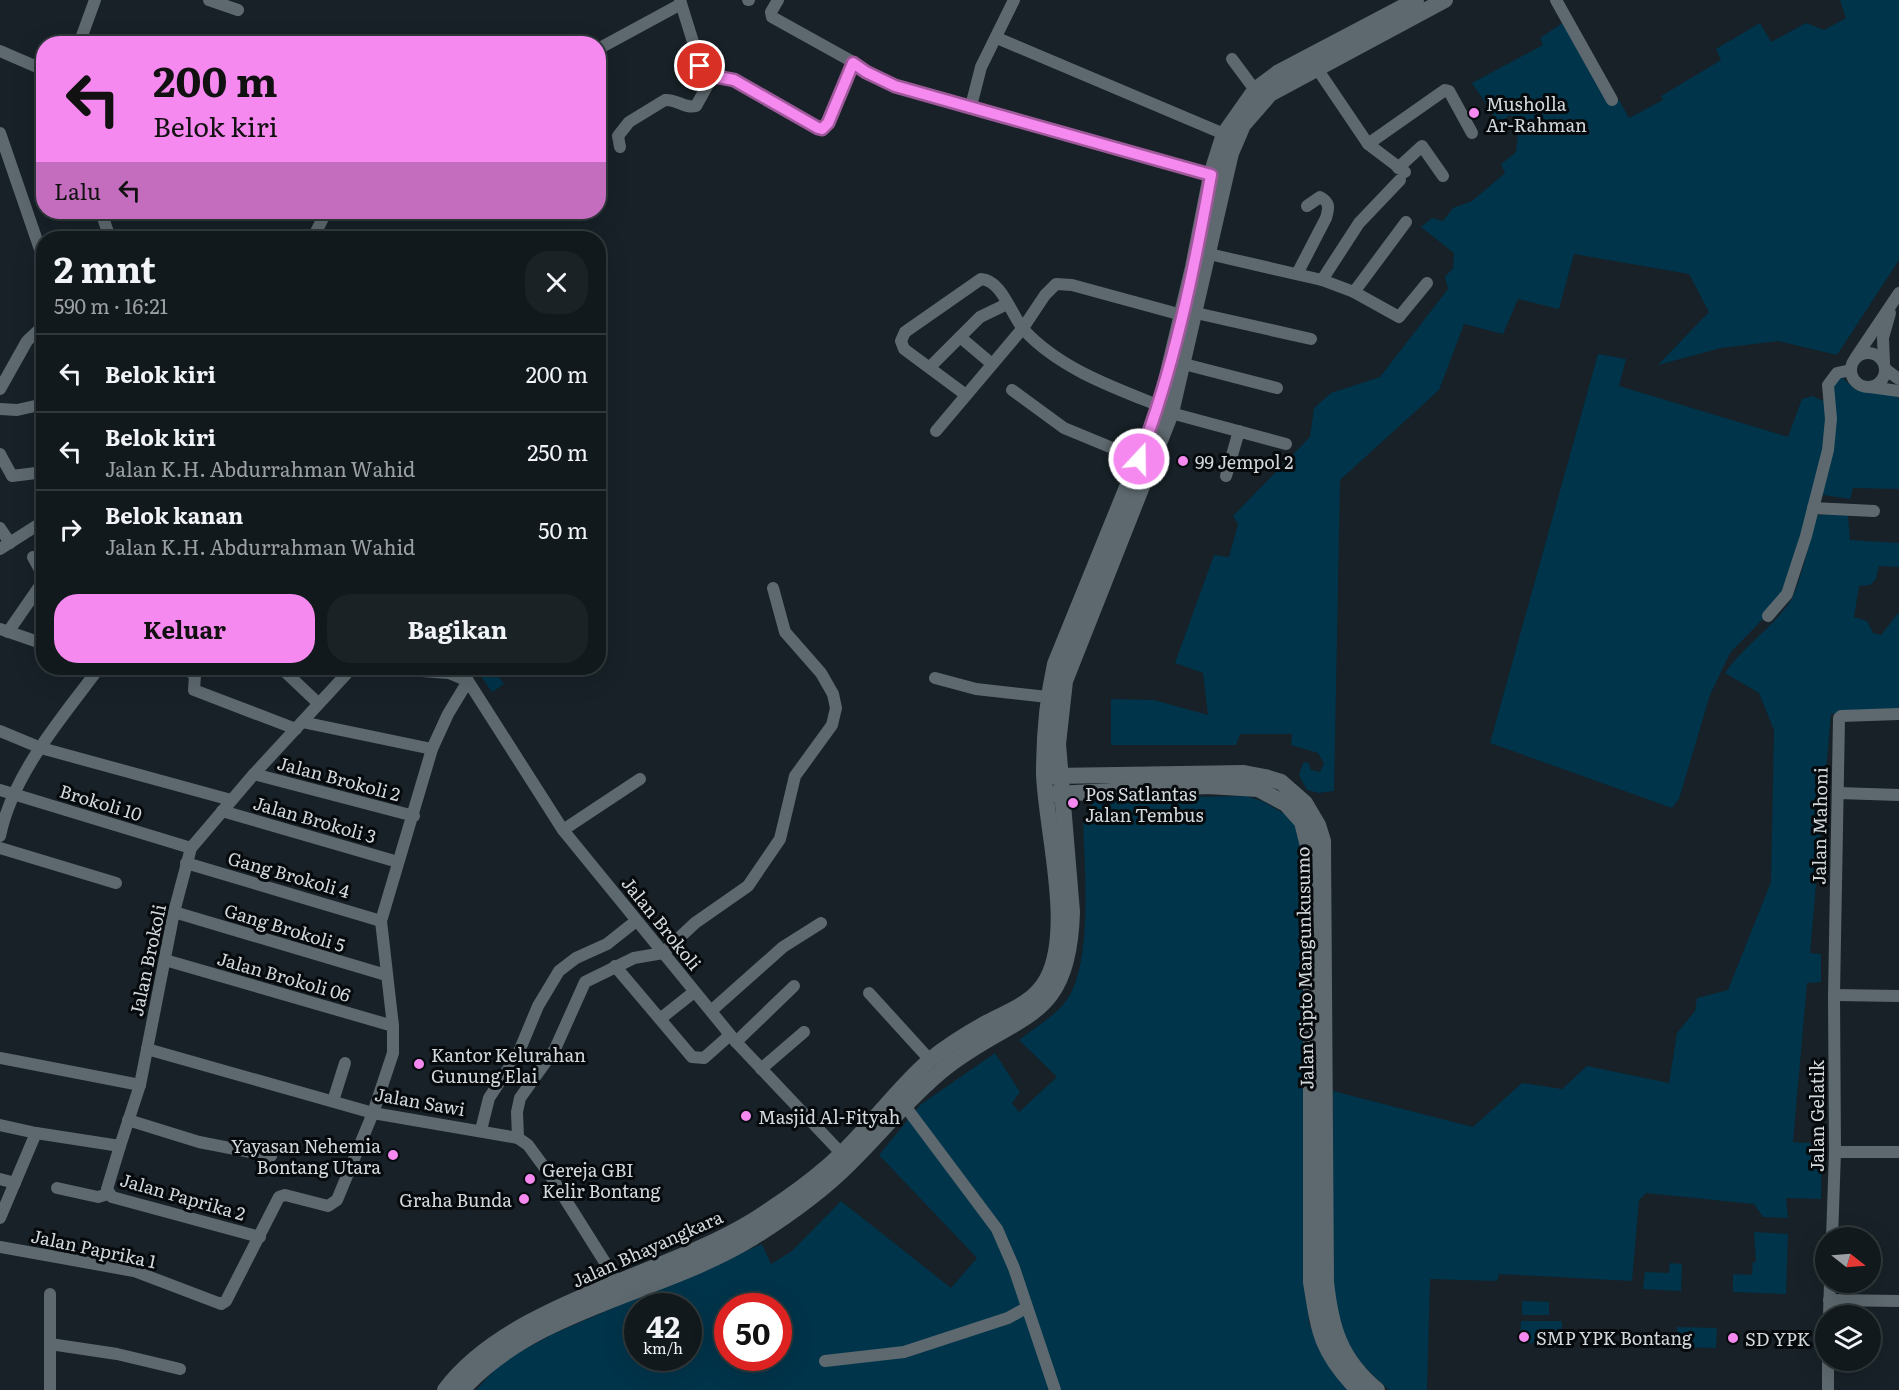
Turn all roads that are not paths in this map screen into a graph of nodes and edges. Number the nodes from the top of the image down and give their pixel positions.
1 (95, 0) edge
2 (210, 0) edge
3 (778, 0) edge
4 (1014, 0) edge
5 (1416, 0) edge
6 (1445, 0) edge
7 (1556, 0) edge
8 (680, 2) edge
9 (238, 10) dead end
10 (82, 36) edge
11 (997, 38) junction
12 (606, 44) edge
13 (0, 51) edge
14 (1232, 59) dead end
15 (853, 63) junction
16 (36, 67) edge
17 (1316, 67) junction
18 (712, 77) junction
19 (1255, 90) junction
20 (1612, 100) dead end
21 (971, 106) junction
22 (0, 133) edge
23 (1472, 133) dead end
24 (1224, 134) junction
25 (1368, 144) junction
26 (620, 147) dead end
27 (1401, 173) junction
28 (1211, 175) junction
29 (1443, 176) dead end
30 (1307, 206) dead end
31 (1406, 222) dead end
32 (36, 238) edge
33 (1209, 254) junction
34 (1297, 274) junction
35 (1322, 280) junction
36 (1427, 283) dead end
37 (1354, 292) junction
38 (1896, 298) edge
39 (1007, 304) junction
40 (1189, 314) junction
41 (1023, 328) junction
42 (36, 333) edge
43 (960, 337) junction
44 (1311, 339) dead end
45 (1855, 358) junction
46 (992, 364) junction
47 (1184, 364) junction
48 (1885, 366) junction
49 (930, 367) junction
50 (1851, 370) junction
51 (1899, 379) edge
52 (1869, 387) junction
53 (1277, 388) dead end
54 (0, 389) edge
55 (1012, 390) dead end
56 (1899, 391) edge
57 (966, 395) junction
58 (36, 406) edge
59 (0, 409) edge
60 (1165, 409) junction
61 (936, 431) dead end
62 (1239, 431) junction
63 (1286, 444) dead end
64 (0, 454) edge
65 (1139, 459) junction
66 (36, 473) edge
67 (12, 476) junction
68 (1226, 476) dead end
69 (0, 483) edge
70 (1128, 504) junction
71 (1813, 508) junction
72 (1874, 511) dead end
73 (36, 525) edge
74 (0, 528) edge
75 (5, 546) edge
76 (33, 557) dead end
77 (36, 563) edge
78 (36, 588) edge
79 (773, 588) dead end
80 (1768, 616) dead end
81 (4, 630) edge
82 (36, 641) edge
83 (94, 675) edge
84 (195, 675) edge
85 (288, 675) edge
86 (346, 675) edge
87 (461, 675) edge
88 (935, 678) dead end
89 (468, 681) junction
90 (1048, 697) junction
91 (318, 703) junction
92 (1899, 714) edge
93 (299, 726) junction
94 (0, 731) edge
95 (41, 747) junction
96 (432, 750) junction
97 (254, 774) junction
98 (1062, 776) junction
99 (1044, 777) junction
100 (640, 779) dead end
101 (0, 790) edge
102 (1838, 793) junction
103 (1056, 794) junction
104 (14, 795) junction
105 (1899, 795) edge
106 (231, 800) junction
107 (222, 811) junction
108 (414, 816) junction
109 (563, 830) junction
110 (0, 836) edge
111 (0, 848) edge
112 (191, 848) junction
113 (398, 862) junction
114 (186, 863) junction
115 (116, 883) dead end
116 (174, 912) junction
117 (381, 921) junction
118 (820, 923) dead end
119 (638, 924) junction
120 (663, 953) junction
121 (165, 960) junction
122 (615, 966) junction
123 (386, 975) junction
124 (794, 986) dead end
125 (694, 992) junction
126 (869, 993) dead end
127 (1834, 995) junction
128 (1899, 996) edge
129 (711, 1011) junction
130 (660, 1019) junction
131 (393, 1026) junction
132 (804, 1032) dead end
133 (733, 1039) junction
134 (147, 1049) junction
135 (0, 1058) edge
136 (930, 1060) junction
137 (345, 1063) dead end
138 (761, 1069) junction
139 (140, 1085) junction
140 (333, 1101) junction
141 (905, 1107) junction
142 (373, 1113) junction
143 (128, 1120) junction
144 (0, 1125) edge
145 (486, 1131) junction
146 (36, 1133) junction
147 (516, 1137) junction
148 (1318, 1138) junction
149 (120, 1146) junction
150 (1835, 1152) junction
151 (1899, 1152) edge
152 (841, 1153) junction
153 (271, 1156) dead end
154 (0, 1179) edge
155 (15, 1183) junction
156 (57, 1188) dead end
157 (108, 1194) junction
158 (0, 1218) edge
159 (1832, 1227) edge
160 (260, 1237) junction
161 (0, 1247) edge
162 (618, 1283) junction
163 (1829, 1293) edge
164 (50, 1294) dead end
165 (1829, 1300) junction
166 (593, 1301) junction
167 (1899, 1301) edge
168 (1829, 1305) edge
169 (1026, 1308) junction
170 (561, 1315) junction
171 (50, 1344) junction
172 (825, 1360) dead end
173 (180, 1369) dead end
174 (1828, 1371) edge
175 (50, 1390) edge
176 (446, 1390) edge
177 (462, 1390) edge
178 (1055, 1390) edge
179 (1358, 1390) edge
180 (1377, 1390) edge
181 (1828, 1390) edge

1 - 10 street
2 - 9 street
3 - 15 street
4 - 11 street
5 - 19 main road
6 - 17 main road
7 - 20 street
8 - 12 street
8 - 18 street
11 - 21 street
11 - 24 street
13 - 16 street
14 - 19 street
15 - 18 street
15 - 21 street
17 - 25 street
17 - 33 main road
18 - 26 street
19 - 24 main road
21 - 28 street
22 - 32 street
23 - 25 street
24 - 28 main road
25 - 27 street
27 - 29 street
27 - 35 street
28 - 40 main road
30 - 34 street
31 - 37 street
33 - 34 street
33 - 40 main road
34 - 35 street
35 - 37 street
36 - 37 street
38 - 45 street
38 - 48 street
39 - 41 street
39 - 43 street
39 - 49 street
40 - 41 street
40 - 44 street
40 - 47 main road
40 - 60 main road
41 - 46 street
41 - 60 street
42 - 54 street
43 - 46 street
43 - 49 street
45 - 48 street
45 - 50 street
46 - 57 street
47 - 53 street
47 - 60 main road
48 - 51 street
48 - 52 street
49 - 57 street
50 - 52 street
50 - 71 street
52 - 56 street
55 - 65 street
57 - 61 street
58 - 59 street
60 - 62 street
60 - 65 main road
60 - 70 main road
62 - 63 street
62 - 68 street
64 - 67 street
65 - 70 main road
66 - 67 street
67 - 69 street
70 - 90 main road
70 - 98 main road
71 - 72 street
71 - 80 street
73 - 75 street
74 - 75 street
76 - 77 street
78 - 81 street
79 - 120 street
81 - 82 street
83 - 95 street
84 - 93 street
85 - 91 street
86 - 91 street, Jalan Brokoli
87 - 89 street, Jalan Brokoli
88 - 90 street
89 - 96 street
89 - 109 street, Jalan Brokoli
90 - 99 main road
91 - 93 street, Jalan Brokoli
92 - 102 street, Jalan Mahoni
93 - 96 street
93 - 97 street, Jalan Brokoli
94 - 95 street
95 - 104 street
95 - 106 street
96 - 108 street
97 - 106 street, Jalan Brokoli
97 - 108 street, Jalan Brokoli 2
98 - 99 main road, Jalan Cipto Mangunkusumo
98 - 103 main road
98 - 148 main road, Jalan Cipto Mangunkusumo
99 - 103 main road
100 - 109 street
101 - 104 street, Brokoli 10
102 - 105 street
102 - 127 street, Jalan Mahoni
103 - 136 main road, Jalan Bhayangkara
103 - 141 main road, Jalan Bhayangkara
103 - 148 main road, Jalan Cipto Mangunkusumo
104 - 110 street
104 - 112 street, Brokoli 10
106 - 107 street, Jalan Brokoli
107 - 112 street, Jalan Brokoli
107 - 113 street, Jalan Brokoli 3
108 - 113 street
109 - 119 street, Jalan Brokoli
111 - 115 street
112 - 114 street, Jalan Brokoli
113 - 117 street
114 - 116 street, Jalan Brokoli
114 - 117 street, Gang Brokoli 4
116 - 121 street, Jalan Brokoli
116 - 123 street, Gang Brokoli 5
117 - 123 street
118 - 129 street
119 - 120 street, Jalan Brokoli
119 - 145 street
120 - 122 street
120 - 125 street, Jalan Brokoli
121 - 131 street, Jalan Brokoli 06
121 - 134 street, Jalan Brokoli
122 - 130 street
122 - 147 street
123 - 131 street
124 - 133 street
125 - 129 street, Jalan Brokoli
125 - 130 street
126 - 136 street
127 - 128 street
127 - 150 street, Jalan Gelatik
129 - 133 street, Jalan Brokoli
130 - 133 street
131 - 142 street
132 - 138 street
133 - 138 street, Jalan Brokoli
134 - 139 street, Jalan Brokoli
134 - 140 street, Jalan Sawi
135 - 139 street
136 - 152 main road, Jalan Bhayangkara
137 - 140 street
138 - 152 street, Jalan Brokoli
139 - 143 street, Jalan Brokoli
140 - 142 street, Jalan Sawi
141 - 166 main road, Jalan Bhayangkara
141 - 169 street
142 - 145 street, Jalan Sawi
142 - 160 street, Jalan Paprika 1
143 - 149 street, Jalan Brokoli
143 - 153 street
144 - 146 street
145 - 147 street, Jalan Sawi
146 - 149 street
146 - 155 street
147 - 162 street
148 - 179 main road, Jalan Cipto Mangunkusumo
148 - 180 main road, Jalan Cipto Mangunkusumo
149 - 157 street, Jalan Paprika 2
150 - 151 street
150 - 159 street, Jalan Gelatik
152 - 162 main road, Jalan Bhayangkara
154 - 155 street
155 - 158 street
156 - 157 street
157 - 160 street, Jalan Paprika 2
160 - 161 street, Jalan Paprika 1
162 - 166 main road, Jalan Bhayangkara
163 - 165 street
164 - 171 street
165 - 167 street
165 - 168 street
166 - 170 main road, Jalan Bhayangkara
169 - 172 street
169 - 178 street
170 - 176 main road, Jalan Bhayangkara
170 - 177 main road, Jalan Bhayangkara
171 - 173 street
171 - 175 street
174 - 181 street

